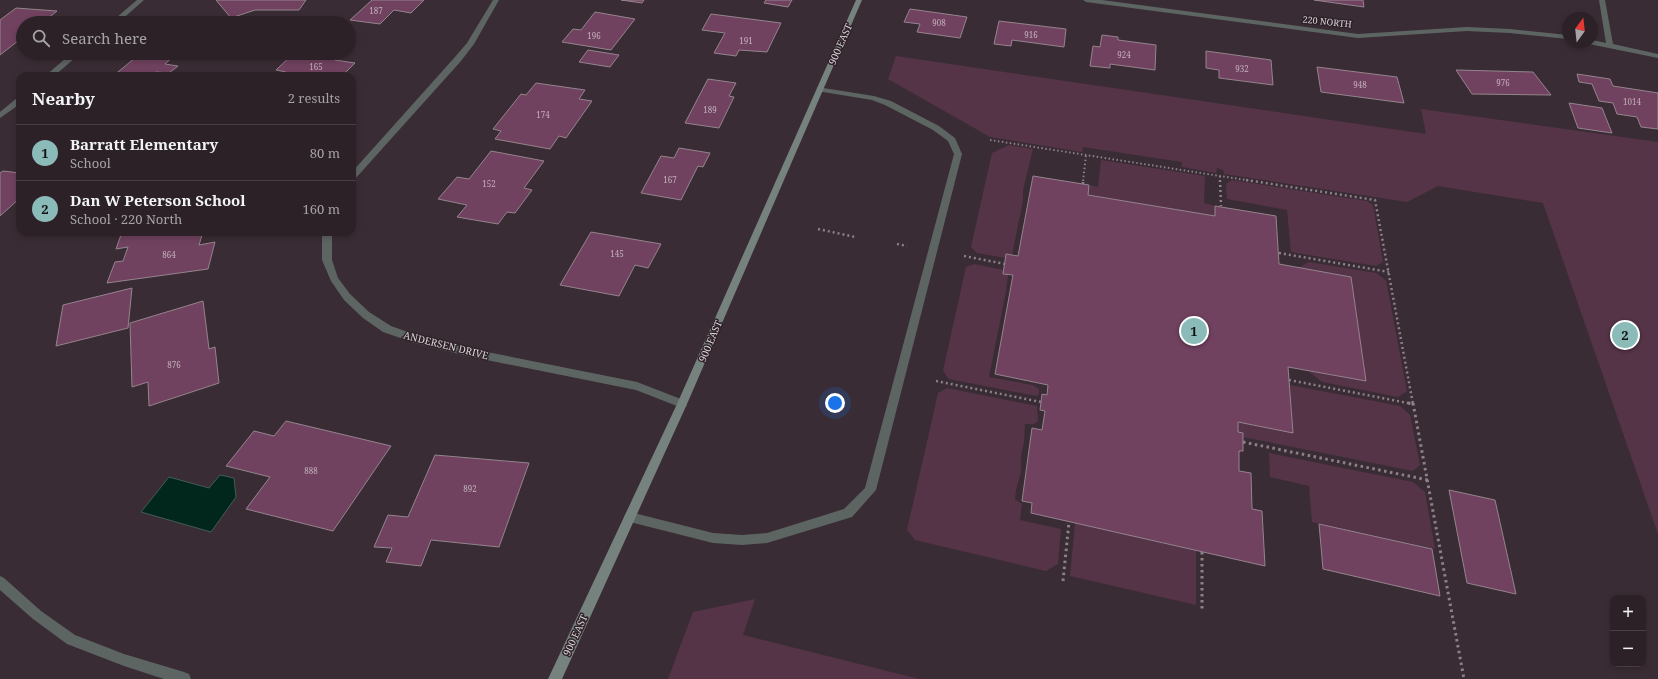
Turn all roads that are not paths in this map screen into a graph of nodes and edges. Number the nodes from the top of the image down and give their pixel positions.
1 (142, 0) edge
2 (496, 0) edge
3 (859, 0) edge
4 (1086, 0) edge
5 (1602, 0) edge
6 (123, 16) edge
7 (1562, 36) edge
8 (1598, 43) edge
9 (1610, 46) junction
10 (1658, 56) edge
11 (68, 60) edge
12 (54, 72) edge
13 (820, 89) junction
14 (16, 103) edge
15 (0, 116) edge
16 (356, 173) edge
17 (327, 236) edge
18 (682, 404) junction
19 (630, 517) junction
20 (0, 582) edge
21 (184, 679) edge
22 (555, 679) edge

1 - 6 street
2 - 16 street
3 - 13 street, 900 EAST
4 - 7 street, 220 NORTH
5 - 9 street
8 - 9 street
9 - 10 street
11 - 12 street
13 - 18 street, 900 EAST
13 - 19 street
14 - 15 street
17 - 18 street, ANDERSEN DRIVE
18 - 19 street, 900 EAST
19 - 22 street, 900 EAST
20 - 21 street

